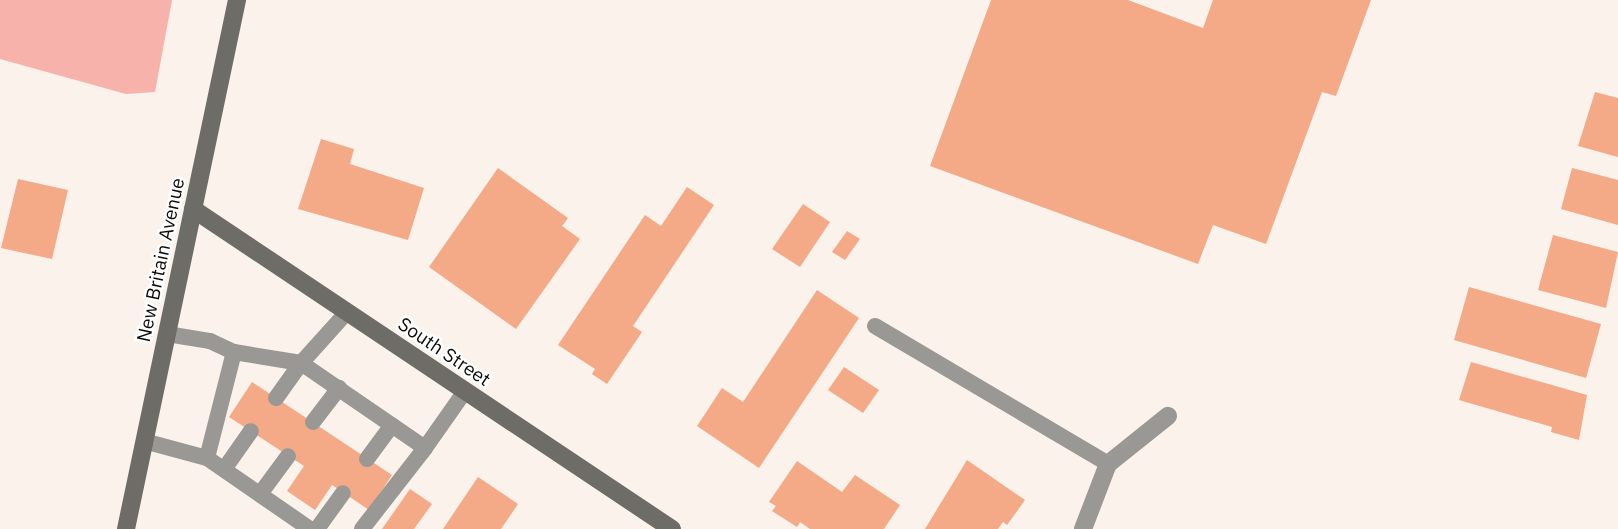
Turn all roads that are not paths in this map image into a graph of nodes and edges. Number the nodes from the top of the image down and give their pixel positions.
1 (237, 0) edge
2 (193, 209) junction
3 (347, 312) junction
4 (875, 326) dead end
5 (167, 334) junction
6 (234, 352) junction
7 (301, 363) junction
8 (338, 388) junction
9 (465, 391) junction
10 (276, 398) dead end
11 (1168, 416) dead end
12 (313, 422) dead end
13 (392, 425) junction
14 (251, 431) dead end
15 (144, 441) junction
16 (425, 448) junction
17 (288, 456) dead end
18 (206, 458) junction
19 (367, 458) dead end
20 (1108, 464) junction
21 (225, 468) junction
22 (343, 493) dead end
23 (260, 494) junction
24 (126, 529) edge
25 (310, 529) edge
26 (317, 529) edge
27 (362, 529) edge
28 (672, 529) edge
29 (1083, 529) edge

1 - 2 street, New Britain Avenue
2 - 3 street, South Street
2 - 5 street, New Britain Avenue
3 - 7 lane
3 - 9 street, South Street
4 - 20 lane
5 - 6 lane
5 - 15 street, New Britain Avenue
6 - 7 lane
6 - 18 lane
7 - 8 lane
7 - 10 lane
8 - 12 lane
8 - 13 lane
9 - 16 lane
9 - 28 street, South Street
11 - 20 street
13 - 16 lane
13 - 19 lane
14 - 21 lane
15 - 18 lane
15 - 24 street, New Britain Avenue
16 - 27 lane
17 - 23 lane
18 - 21 lane
20 - 29 street
21 - 23 lane
22 - 26 lane
23 - 25 lane

